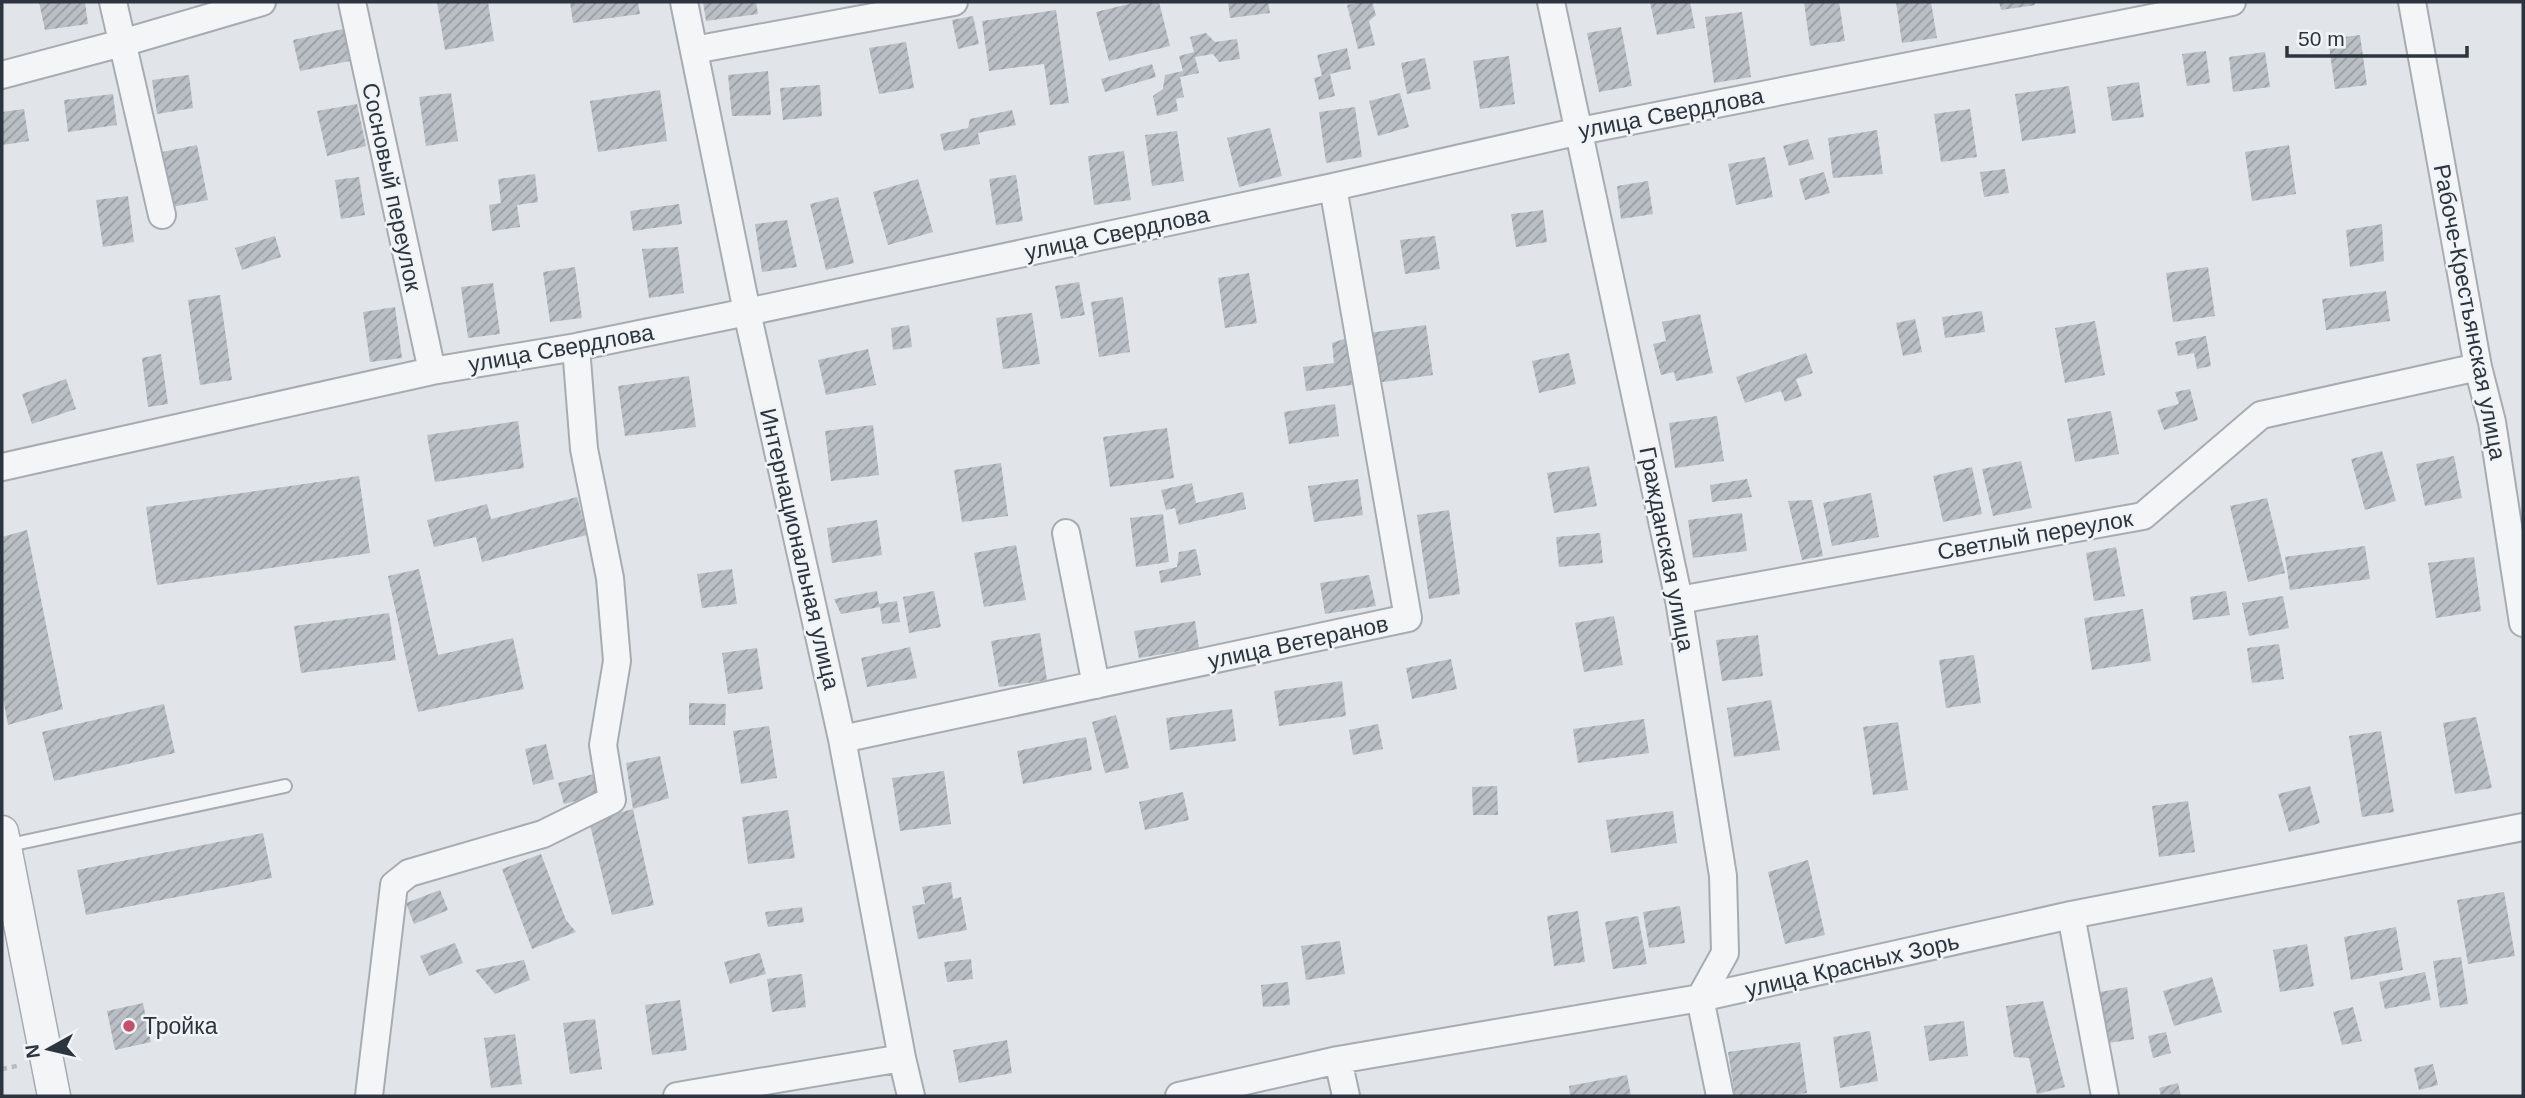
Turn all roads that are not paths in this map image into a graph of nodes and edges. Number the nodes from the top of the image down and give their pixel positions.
1 (113, 2) edge
2 (262, 2) edge
3 (352, 2) edge
4 (684, 2) edge
5 (954, 2) edge
6 (1551, 2) edge
7 (2232, 2) edge
8 (2413, 2) edge
9 (122, 43) junction
10 (694, 50) junction
11 (2, 75) edge
12 (1580, 131) junction
13 (1333, 187) junction
14 (162, 215) dead end
15 (747, 312) junction
16 (576, 347) junction
17 (2478, 367) junction
18 (432, 371) junction
19 (2, 467) edge
20 (1066, 533) dead end
21 (1679, 600) junction
22 (2523, 623) edge
23 (1096, 685) junction
24 (842, 738) junction
25 (285, 786) dead end
26 (2523, 827) edge
27 (4, 848) edge
28 (2071, 915) junction
29 (1700, 999) junction
30 (902, 1058) junction
31 (1338, 1060) junction
32 (54, 1096) edge
33 (369, 1096) edge
34 (677, 1096) edge
35 (911, 1096) edge
36 (1179, 1096) edge
37 (1346, 1096) edge
38 (1720, 1096) edge
39 (2105, 1096) edge

1 - 9 street
2 - 9 street
3 - 18 street, Сосновый переулок
4 - 10 street, Интернациональная улица
5 - 10 street
6 - 12 street, Гражданская улица
7 - 12 street, улица Свердлова
8 - 17 street, Рабоче-Крестьянская улица
9 - 11 street
9 - 14 street
10 - 15 street, Интернациональная улица
12 - 13 street, улица Свердлова
12 - 21 street, Гражданская улица
13 - 15 street, улица Свердлова
13 - 23 street, улица Ветеранов
15 - 16 street, улица Свердлова
15 - 24 street, Интернациональная улица
16 - 18 street, улица Свердлова
16 - 33 street
17 - 21 street, Светлый переулок
17 - 22 street, Рабоче-Крестьянская улица
18 - 19 street, улица Свердлова
20 - 23 street
21 - 29 street, Гражданская улица
23 - 24 street, улица Ветеранов
24 - 30 street, Интернациональная улица
25 - 27 lane
26 - 28 street, улица Красных Зорь
27 - 32 street
28 - 29 street, улица Красных Зорь
28 - 39 street
29 - 31 street, улица Красных Зорь
29 - 38 street
30 - 34 street
30 - 35 street, Интернациональная улица
31 - 36 street, улица Красных Зорь
31 - 37 street

